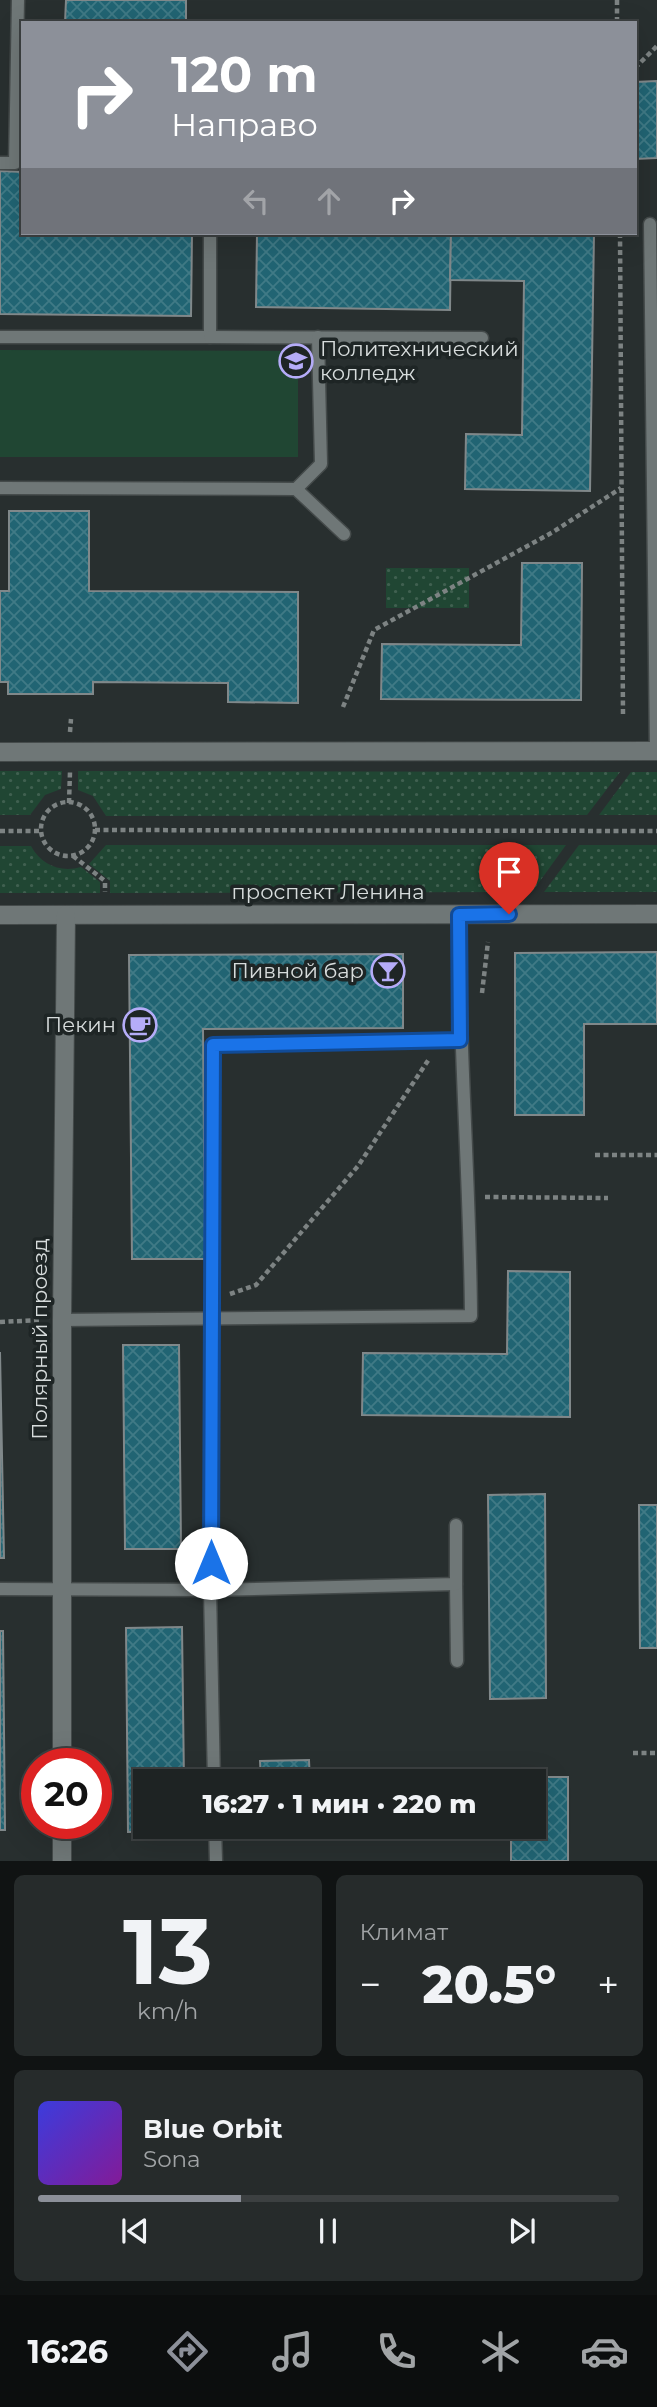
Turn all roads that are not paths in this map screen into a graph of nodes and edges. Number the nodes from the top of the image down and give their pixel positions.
1 (18, 0) edge
2 (20, 54) edge
3 (0, 163) edge
4 (19, 163) edge
5 (650, 224) dead end
6 (210, 235) edge
7 (0, 337) edge
8 (210, 337) junction
9 (318, 337) junction
10 (482, 338) dead end
11 (0, 488) edge
12 (296, 489) junction
13 (344, 534) dead end
14 (657, 620) edge
15 (656, 751) edge
16 (0, 752) edge
17 (657, 914) edge
18 (0, 915) edge
19 (66, 915) junction
20 (459, 915) junction
21 (460, 1040) junction
22 (213, 1319) junction
23 (62, 1320) junction
24 (456, 1525) dead end
25 (456, 1584) junction
26 (0, 1589) edge
27 (63, 1590) junction
28 (210, 1590) junction
29 (457, 1661) dead end
30 (62, 1748) edge
31 (214, 1769) edge
32 (62, 1839) edge
33 (215, 1839) edge
34 (62, 1861) edge
35 (216, 1861) edge

1 - 2 lane
2 - 4 lane
3 - 4 lane
5 - 14 lane
6 - 8 lane
7 - 8 lane
8 - 9 lane
9 - 10 lane
9 - 12 lane
11 - 12 lane
12 - 13 lane
14 - 15 lane
15 - 16 street
17 - 20 street, проспект Ленина
18 - 19 street, проспект Ленина
19 - 20 street, проспект Ленина
19 - 23 street, Полярный проезд
20 - 21 lane
21 - 22 lane
21 - 22 lane
22 - 23 lane
22 - 28 lane
23 - 27 street, Полярный проезд
24 - 25 lane
25 - 28 lane
25 - 29 lane
26 - 27 lane
27 - 28 lane
27 - 30 street, Полярный проезд
28 - 31 lane
32 - 34 street
33 - 35 lane

